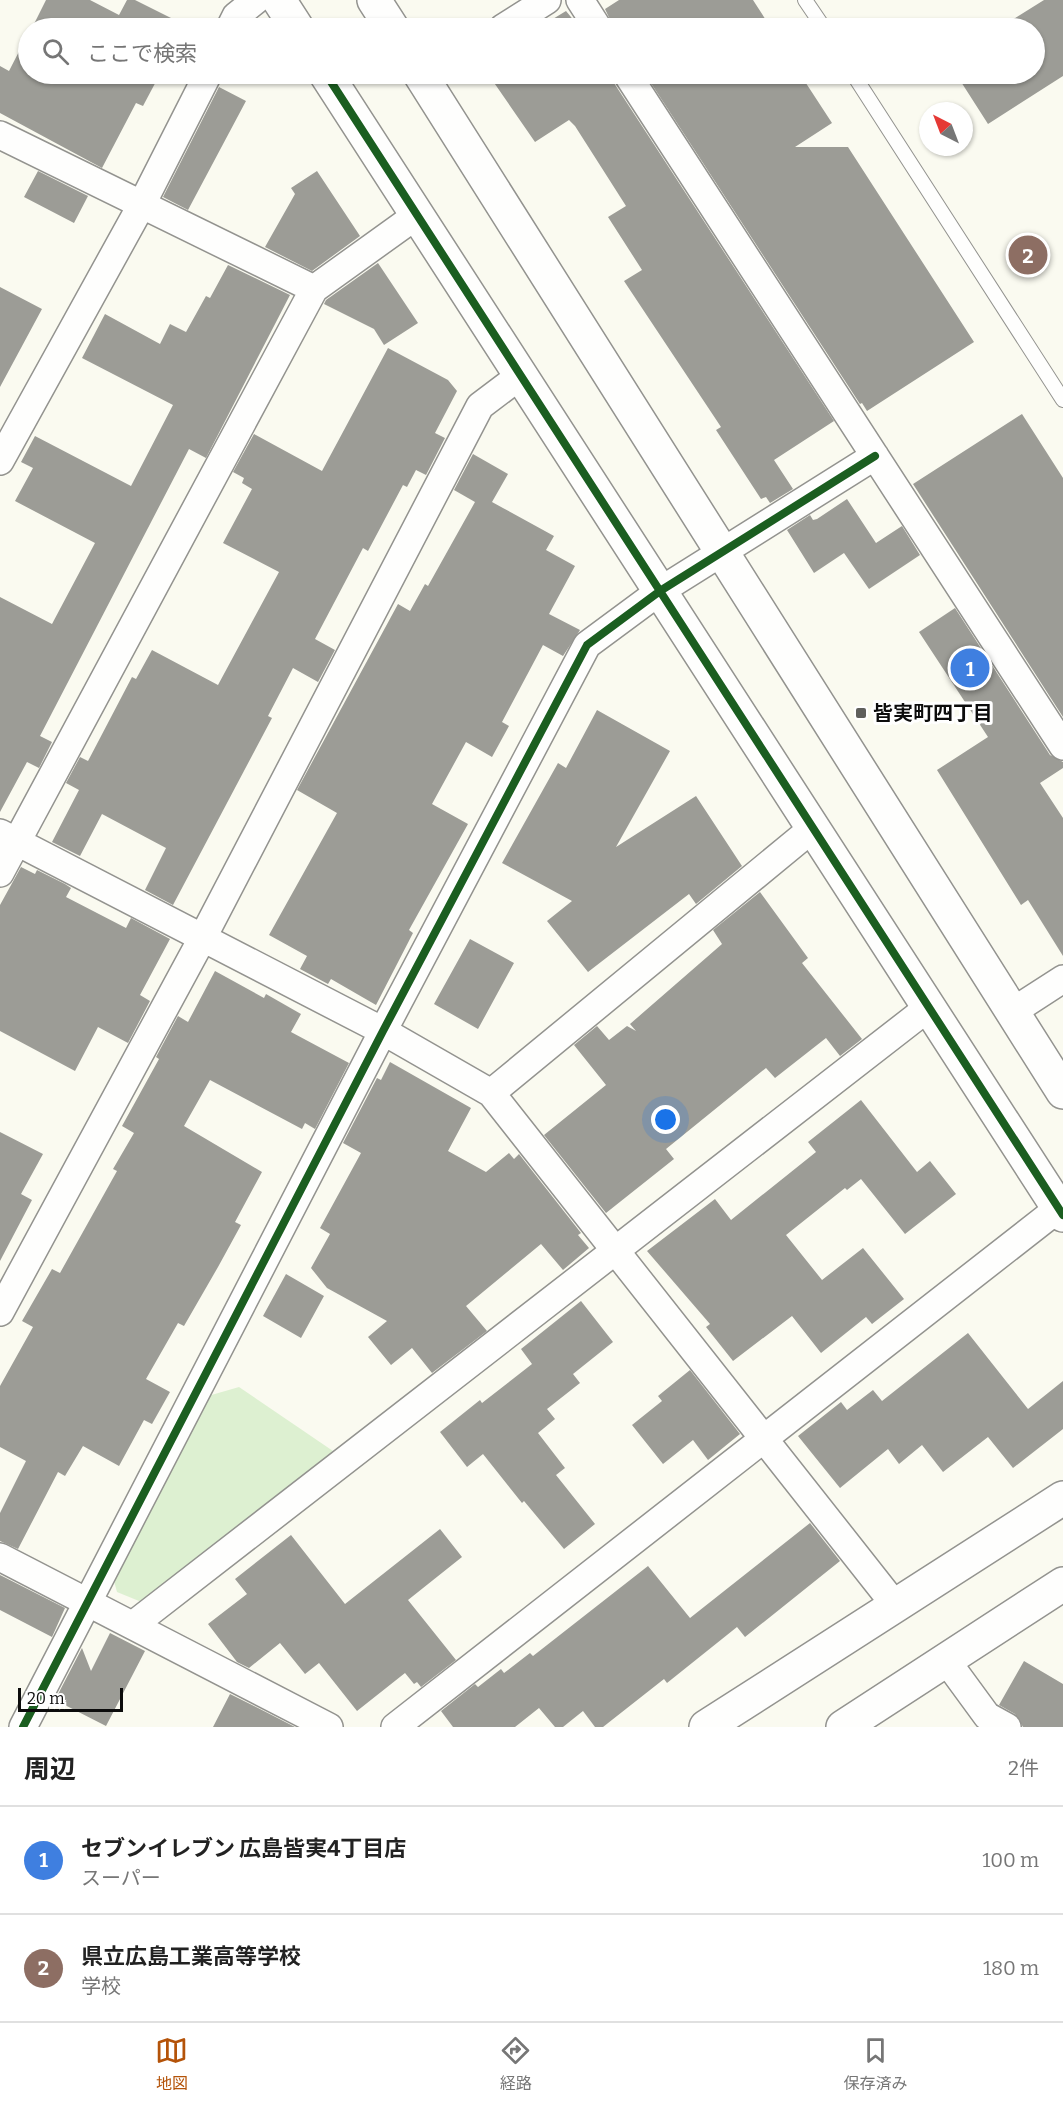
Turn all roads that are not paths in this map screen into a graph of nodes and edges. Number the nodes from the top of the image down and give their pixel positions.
1 (256, 0) edge
2 (279, 0) edge
3 (374, 0) edge
4 (547, 0) edge
5 (580, 0) edge
6 (805, 0) edge
7 (235, 18) edge
8 (291, 18) edge
9 (386, 18) edge
10 (519, 18) edge
11 (592, 18) edge
12 (817, 18) edge
13 (203, 84) edge
14 (332, 84) edge
15 (431, 84) edge
16 (633, 84) edge
17 (859, 84) edge
18 (0, 135) edge
19 (142, 204) junction
20 (417, 215) junction
21 (314, 289) junction
22 (521, 375) junction
23 (1063, 400) edge
24 (875, 456) junction
25 (0, 461) edge
26 (723, 553) junction
27 (660, 591) junction
28 (1063, 746) edge
29 (813, 828) junction
30 (8, 837) edge
31 (0, 873) edge
32 (203, 937) junction
33 (1063, 979) edge
34 (928, 1007) junction
35 (1012, 1012) junction
36 (382, 1031) junction
37 (1063, 1092) edge
38 (491, 1093) junction
39 (1061, 1212) edge
40 (615, 1249) junction
41 (0, 1312) edge
42 (764, 1439) junction
43 (1063, 1498) edge
44 (0, 1557) edge
45 (1063, 1584) edge
46 (90, 1602) junction
47 (895, 1605) junction
48 (132, 1625) junction
49 (946, 1660) junction
50 (23, 1727) edge
51 (329, 1727) edge
52 (395, 1727) edge
53 (706, 1727) edge
54 (843, 1727) edge
55 (1007, 1727) edge

1 - 7 street
2 - 8 street
3 - 9 street
4 - 10 street
5 - 11 street
6 - 12 lane
13 - 19 street
14 - 20 street
15 - 26 street
16 - 24 street
17 - 23 lane
18 - 19 street
19 - 21 street
19 - 25 street
20 - 21 street
20 - 22 street
21 - 30 street
22 - 27 street
22 - 32 street
24 - 26 street
24 - 28 street
26 - 27 street
26 - 35 street
27 - 29 street
27 - 36 street
29 - 34 street
29 - 38 street
30 - 31 street
30 - 32 street
32 - 36 street
32 - 41 street
33 - 35 street
34 - 39 street
34 - 40 street
35 - 37 street
36 - 38 street
36 - 46 street
38 - 40 street
39 - 42 street
40 - 42 street
40 - 48 street
42 - 47 street
42 - 52 street
43 - 47 street
44 - 46 street
45 - 49 street
46 - 48 street
46 - 50 street
47 - 53 street
48 - 51 street
49 - 54 street
49 - 55 street

